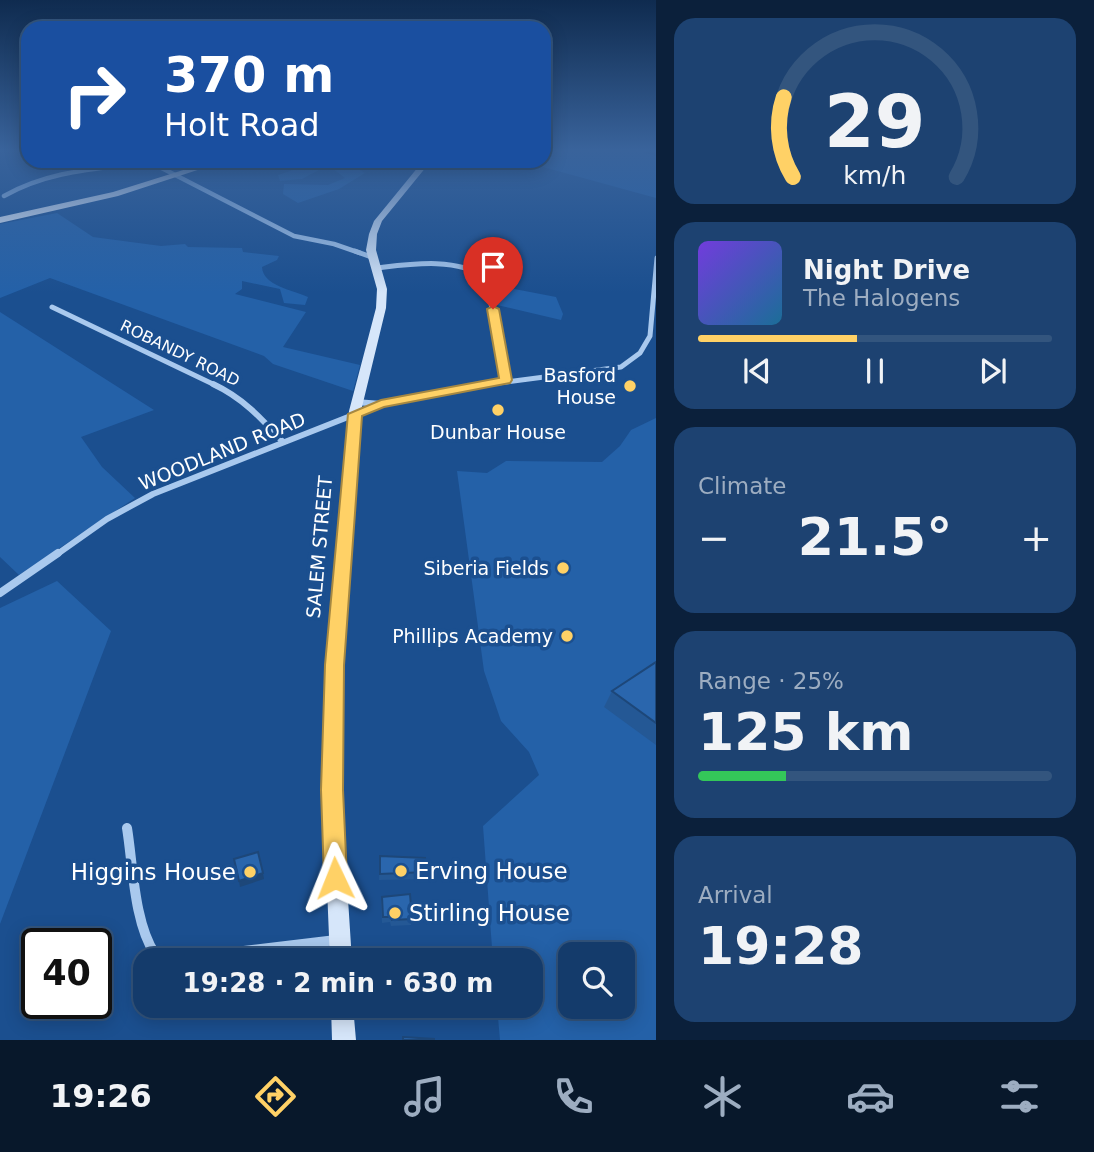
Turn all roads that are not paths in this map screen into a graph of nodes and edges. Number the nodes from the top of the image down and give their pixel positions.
1 (104, 197) edge
2 (219, 197) edge
3 (397, 197) edge
4 (0, 220) edge
5 (656, 258) edge
6 (375, 263) junction
7 (52, 307) dead end
8 (506, 380) junction
9 (381, 404) junction
10 (356, 408) junction
11 (283, 442) junction
12 (0, 593) edge
13 (127, 828) dead end
14 (340, 940) junction
15 (340, 948) edge
16 (343, 1018) edge
17 (344, 1040) edge

1 - 4 main road
2 - 6 street
3 - 6 street, SALEM STREET
5 - 8 street
6 - 8 street
6 - 10 street, SALEM STREET
7 - 11 street, ROBANDY ROAD
8 - 9 street
9 - 10 street, WOODLAND ROAD
9 - 10 street
10 - 11 street, WOODLAND ROAD
10 - 14 street, SALEM STREET
11 - 12 street, WOODLAND ROAD
13 - 14 street
14 - 15 street, SALEM STREET
16 - 17 street

